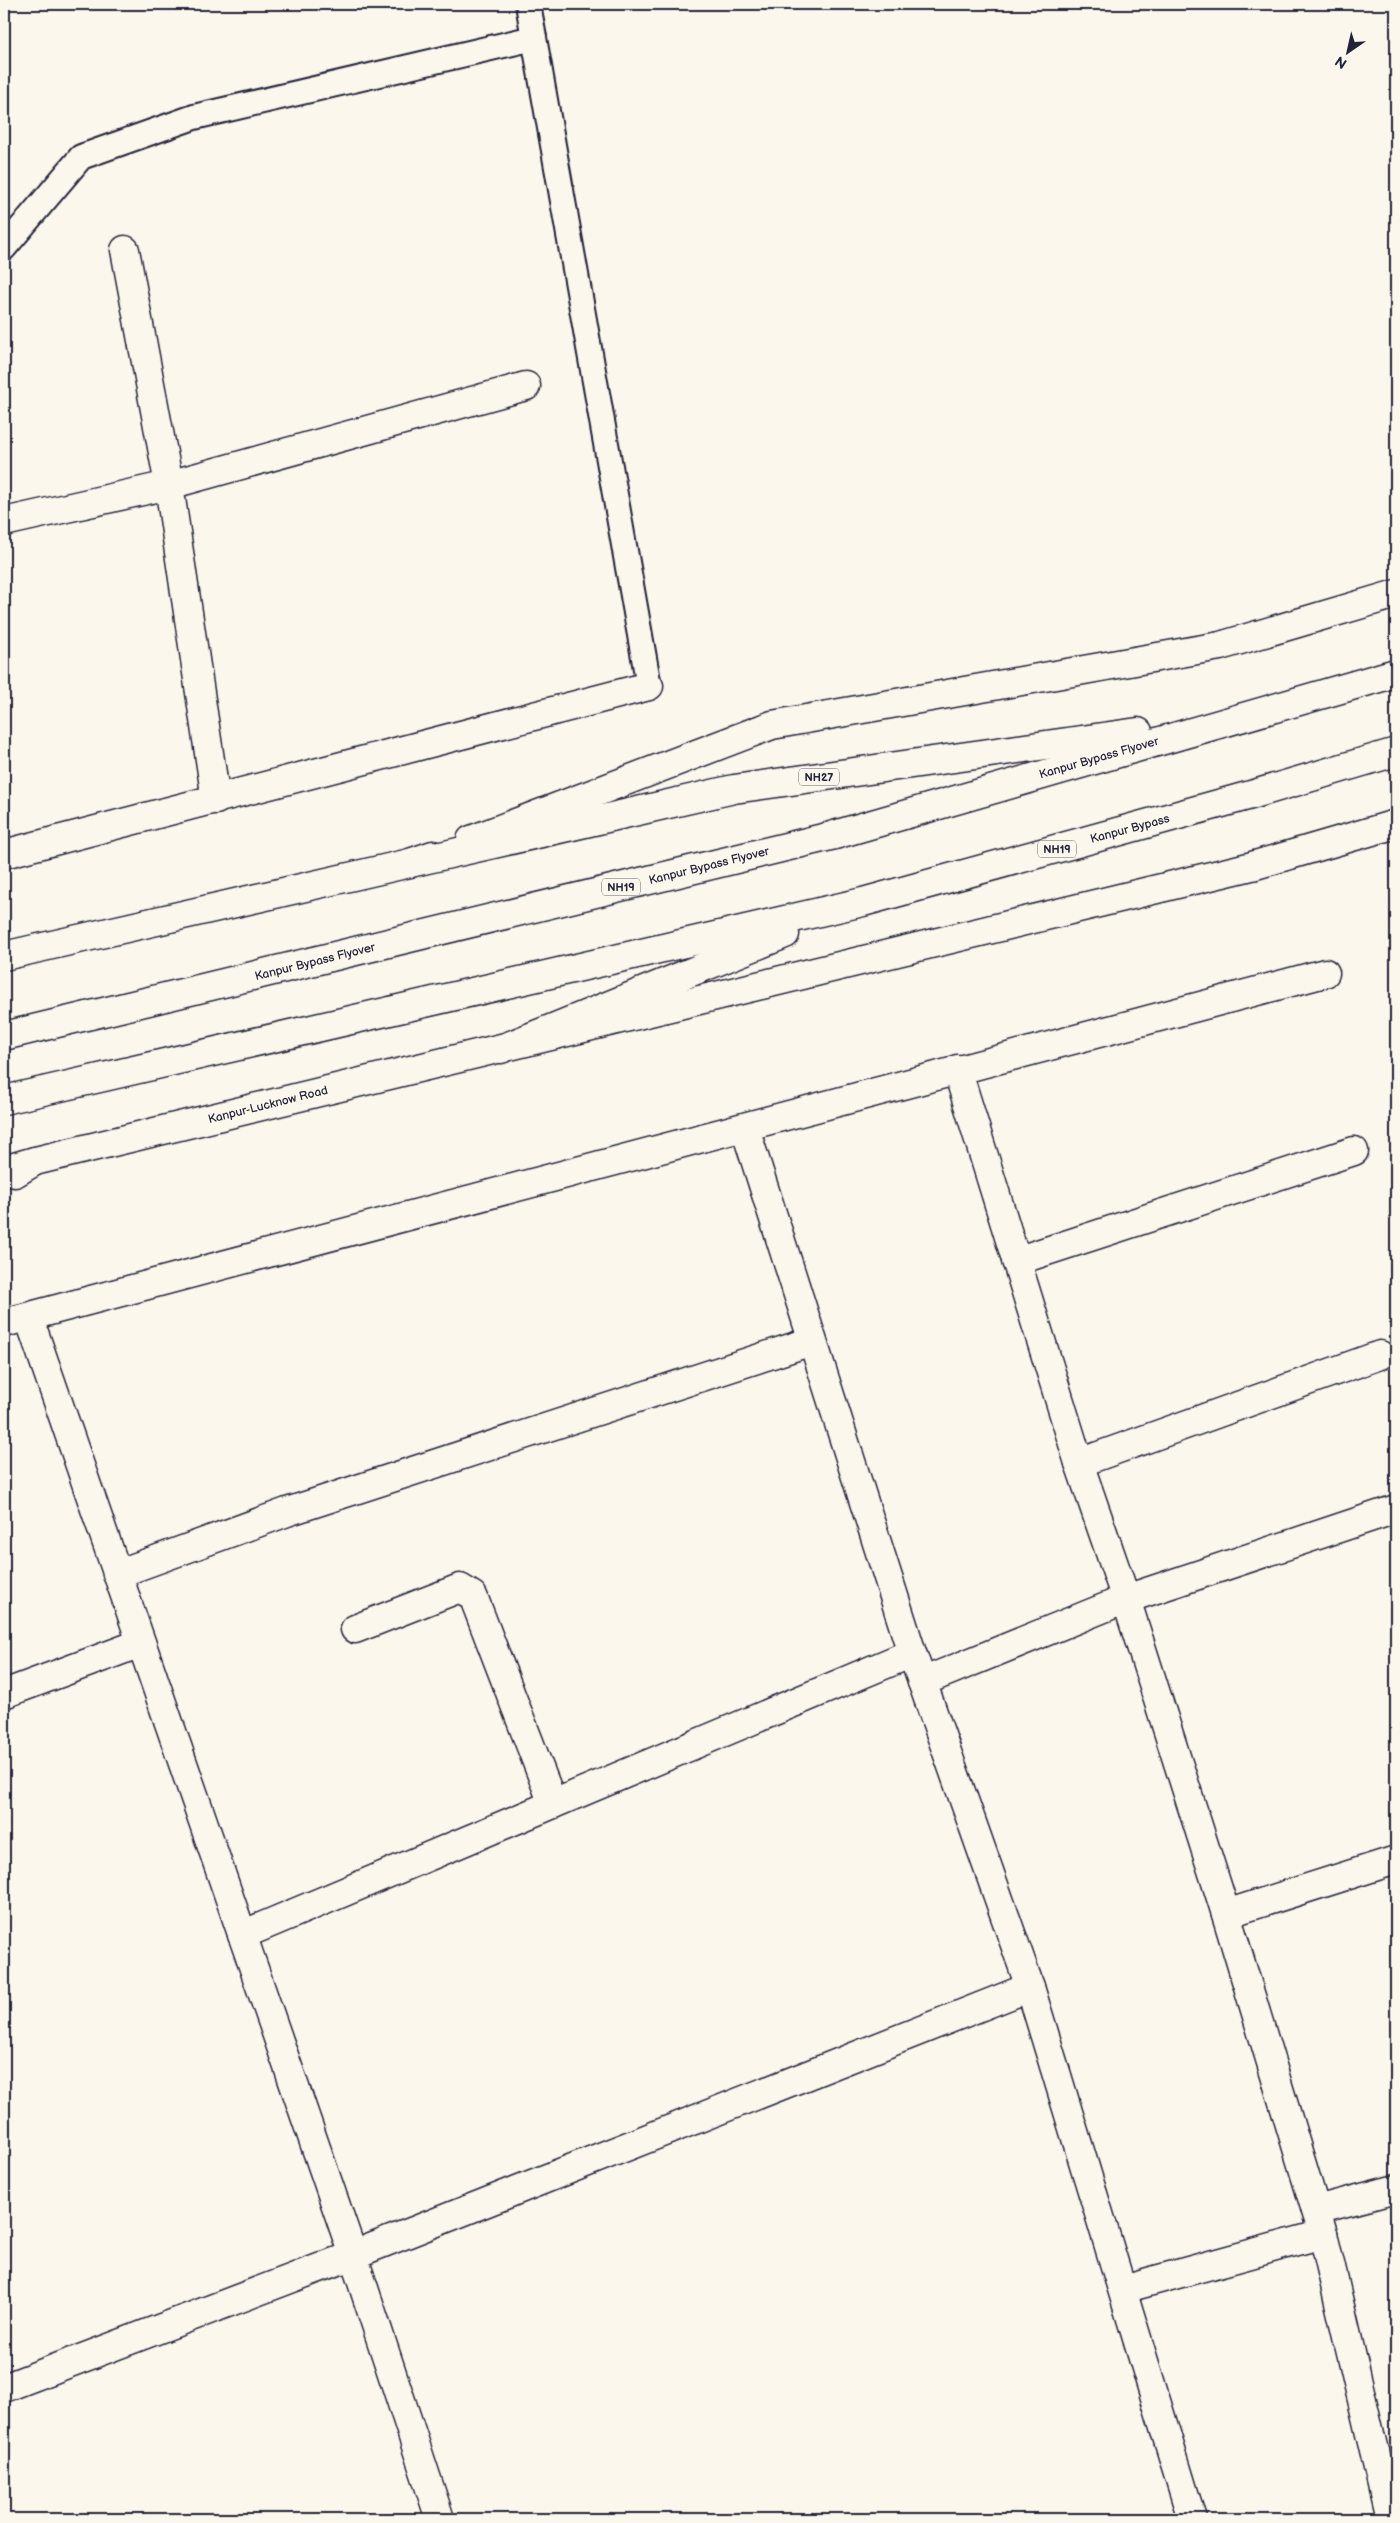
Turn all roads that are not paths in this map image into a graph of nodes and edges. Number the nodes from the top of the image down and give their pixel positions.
1 (528, 4) edge
2 (534, 38) junction
3 (4, 248) edge
4 (125, 250) dead end
5 (526, 386) dead end
6 (169, 485) junction
7 (4, 522) edge
8 (1396, 594) edge
9 (1396, 673) edge
10 (650, 686) joint
11 (1234, 719) junction
12 (1396, 752) edge
13 (216, 800) junction
14 (1396, 824) edge
15 (4, 854) edge
16 (410, 863) junction
17 (863, 902) junction
18 (4, 956) edge
19 (1325, 973) dead end
20 (4, 1036) edge
21 (501, 1049) junction
22 (957, 1069) junction
23 (4, 1100) edge
24 (745, 1128) junction
25 (1354, 1151) dead end
26 (35, 1161) junction
27 (4, 1170) edge
28 (4, 1179) edge
29 (1016, 1261) junction
30 (16, 1320) edge
31 (812, 1341) junction
32 (1380, 1356) dead end
33 (1079, 1463) junction
34 (1396, 1509) edge
35 (117, 1574) junction
36 (1126, 1599) junction
37 (355, 1629) dead end
38 (141, 1644) junction
39 (912, 1653) junction
40 (922, 1682) junction
41 (4, 1694) edge
42 (553, 1804) junction
43 (1396, 1860) edge
44 (1226, 1914) junction
45 (242, 1935) junction
46 (1030, 1987) junction
47 (1396, 2189) edge
48 (1319, 2222) junction
49 (353, 2255) junction
50 (1123, 2289) junction
51 (4, 2388) edge
52 (440, 2519) edge
53 (1192, 2519) edge
54 (1390, 2519) edge

1 - 2 lane
2 - 3 lane
2 - 10 lane
4 - 6 main road
5 - 6 main road
6 - 7 main road
6 - 13 main road
8 - 16 main road
9 - 11 main road, NH19
10 - 13 main road
11 - 16 main road, NH27
11 - 20 main road, Kanpur Bypass Flyover / NH19
12 - 17 main road, Kanpur Bypass / NH19
13 - 15 main road
14 - 21 main road
16 - 18 main road, NH27
17 - 21 main road
17 - 23 main road, NH19
19 - 22 main road
21 - 26 main road, Kanpur-Lucknow Road
22 - 24 main road
22 - 29 main road
24 - 30 main road
24 - 31 main road
25 - 29 main road
26 - 27 main road
26 - 28 main road
29 - 33 main road
30 - 35 main road
31 - 35 main road
31 - 39 main road
32 - 33 main road
33 - 36 main road
34 - 36 main road
35 - 38 main road
36 - 40 main road
36 - 44 main road
37 - 42 main road
38 - 41 main road
38 - 45 main road
39 - 40 main road
39 - 42 main road
40 - 46 main road
42 - 45 main road
43 - 44 main road
44 - 48 main road
45 - 49 main road
46 - 49 main road
46 - 50 main road
47 - 48 main road
48 - 50 main road
48 - 54 main road
49 - 51 main road
49 - 52 main road
50 - 53 main road

